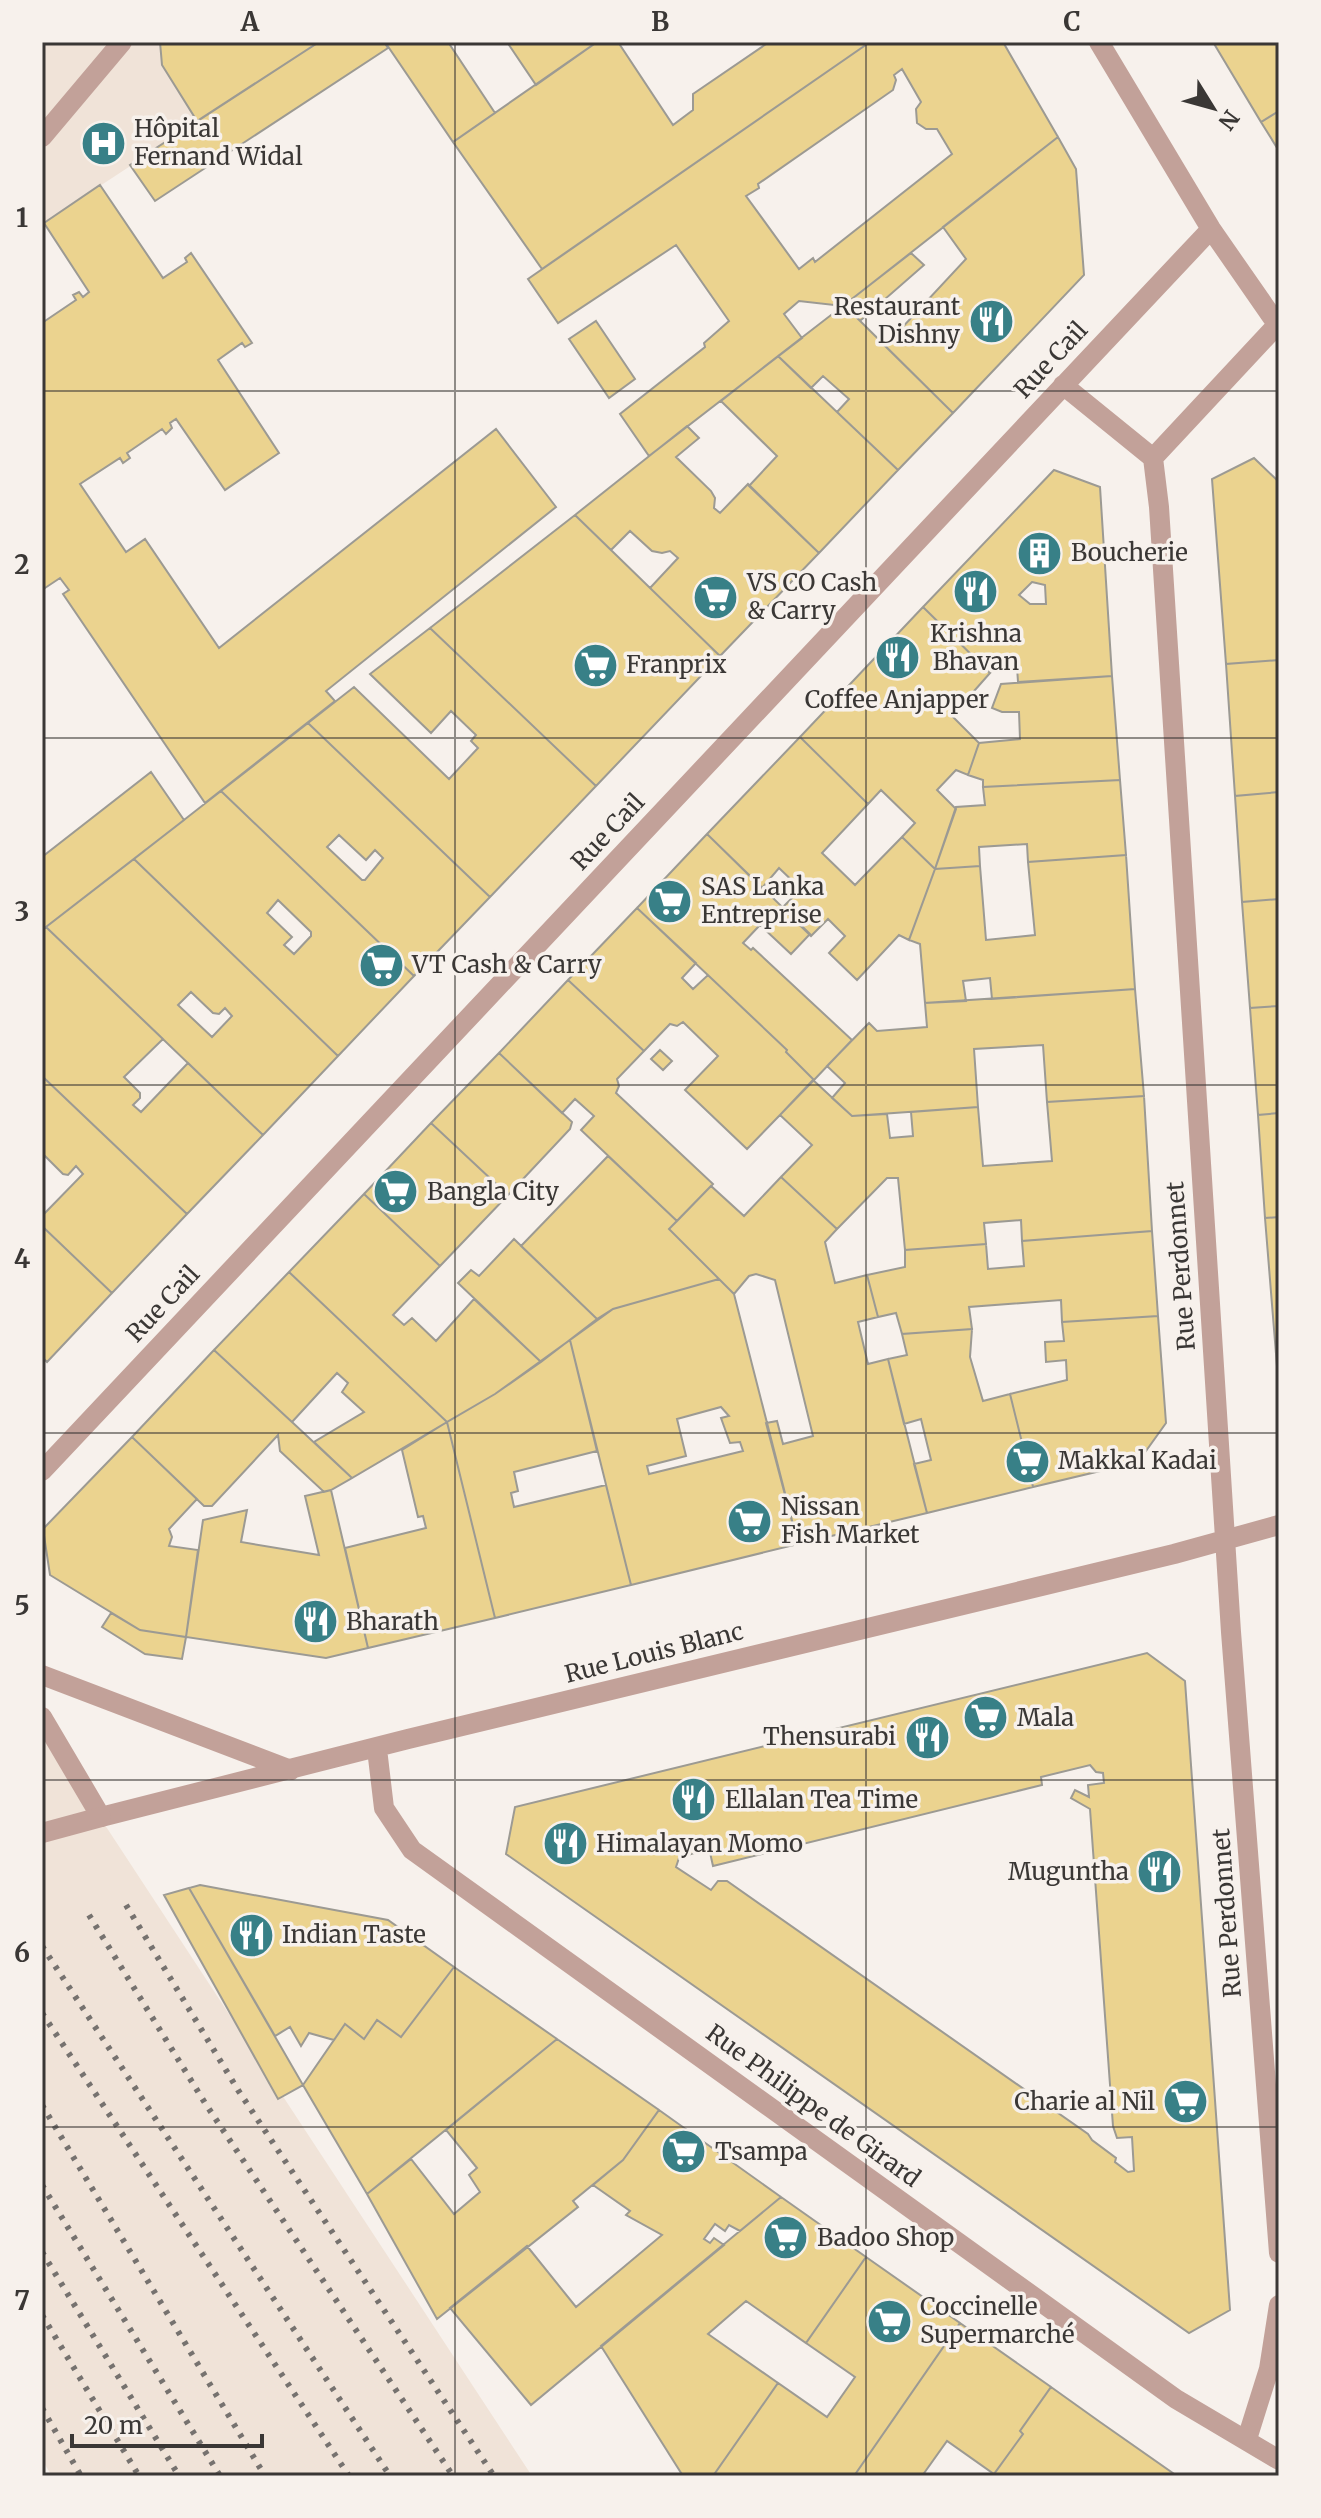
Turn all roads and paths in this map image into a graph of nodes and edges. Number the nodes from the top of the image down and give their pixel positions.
1 (122, 42) edge
2 (1099, 42) edge
3 (42, 137) edge
4 (1211, 229) junction
5 (1278, 326) edge
6 (1063, 385) junction
7 (1153, 458) junction
8 (42, 1471) edge
9 (1279, 1525) edge
10 (1226, 1540) junction
11 (42, 1675) edge
12 (42, 1717) edge
13 (377, 1749) junction
14 (291, 1770) junction
15 (101, 1817) junction
16 (42, 1833) edge
17 (1279, 2253) edge
18 (1279, 2305) edge
19 (1247, 2439) junction
20 (1279, 2460) edge

1 - 3 street
2 - 4 street
4 - 5 street
4 - 6 street, Rue Cail
5 - 7 street
6 - 7 street
6 - 8 street, Rue Cail
7 - 10 street, Rue Perdonnet
9 - 10 street, Rue Louis Blanc
10 - 13 street, Rue Louis Blanc
10 - 17 street, Rue Perdonnet
11 - 14 street
12 - 15 street
13 - 14 street, Rue Louis Blanc
13 - 19 street, Rue Philippe de Girard
14 - 15 street, Rue Louis Blanc
15 - 16 street, Rue Louis Blanc, bridge
18 - 19 street
19 - 20 street, Rue Philippe de Girard

